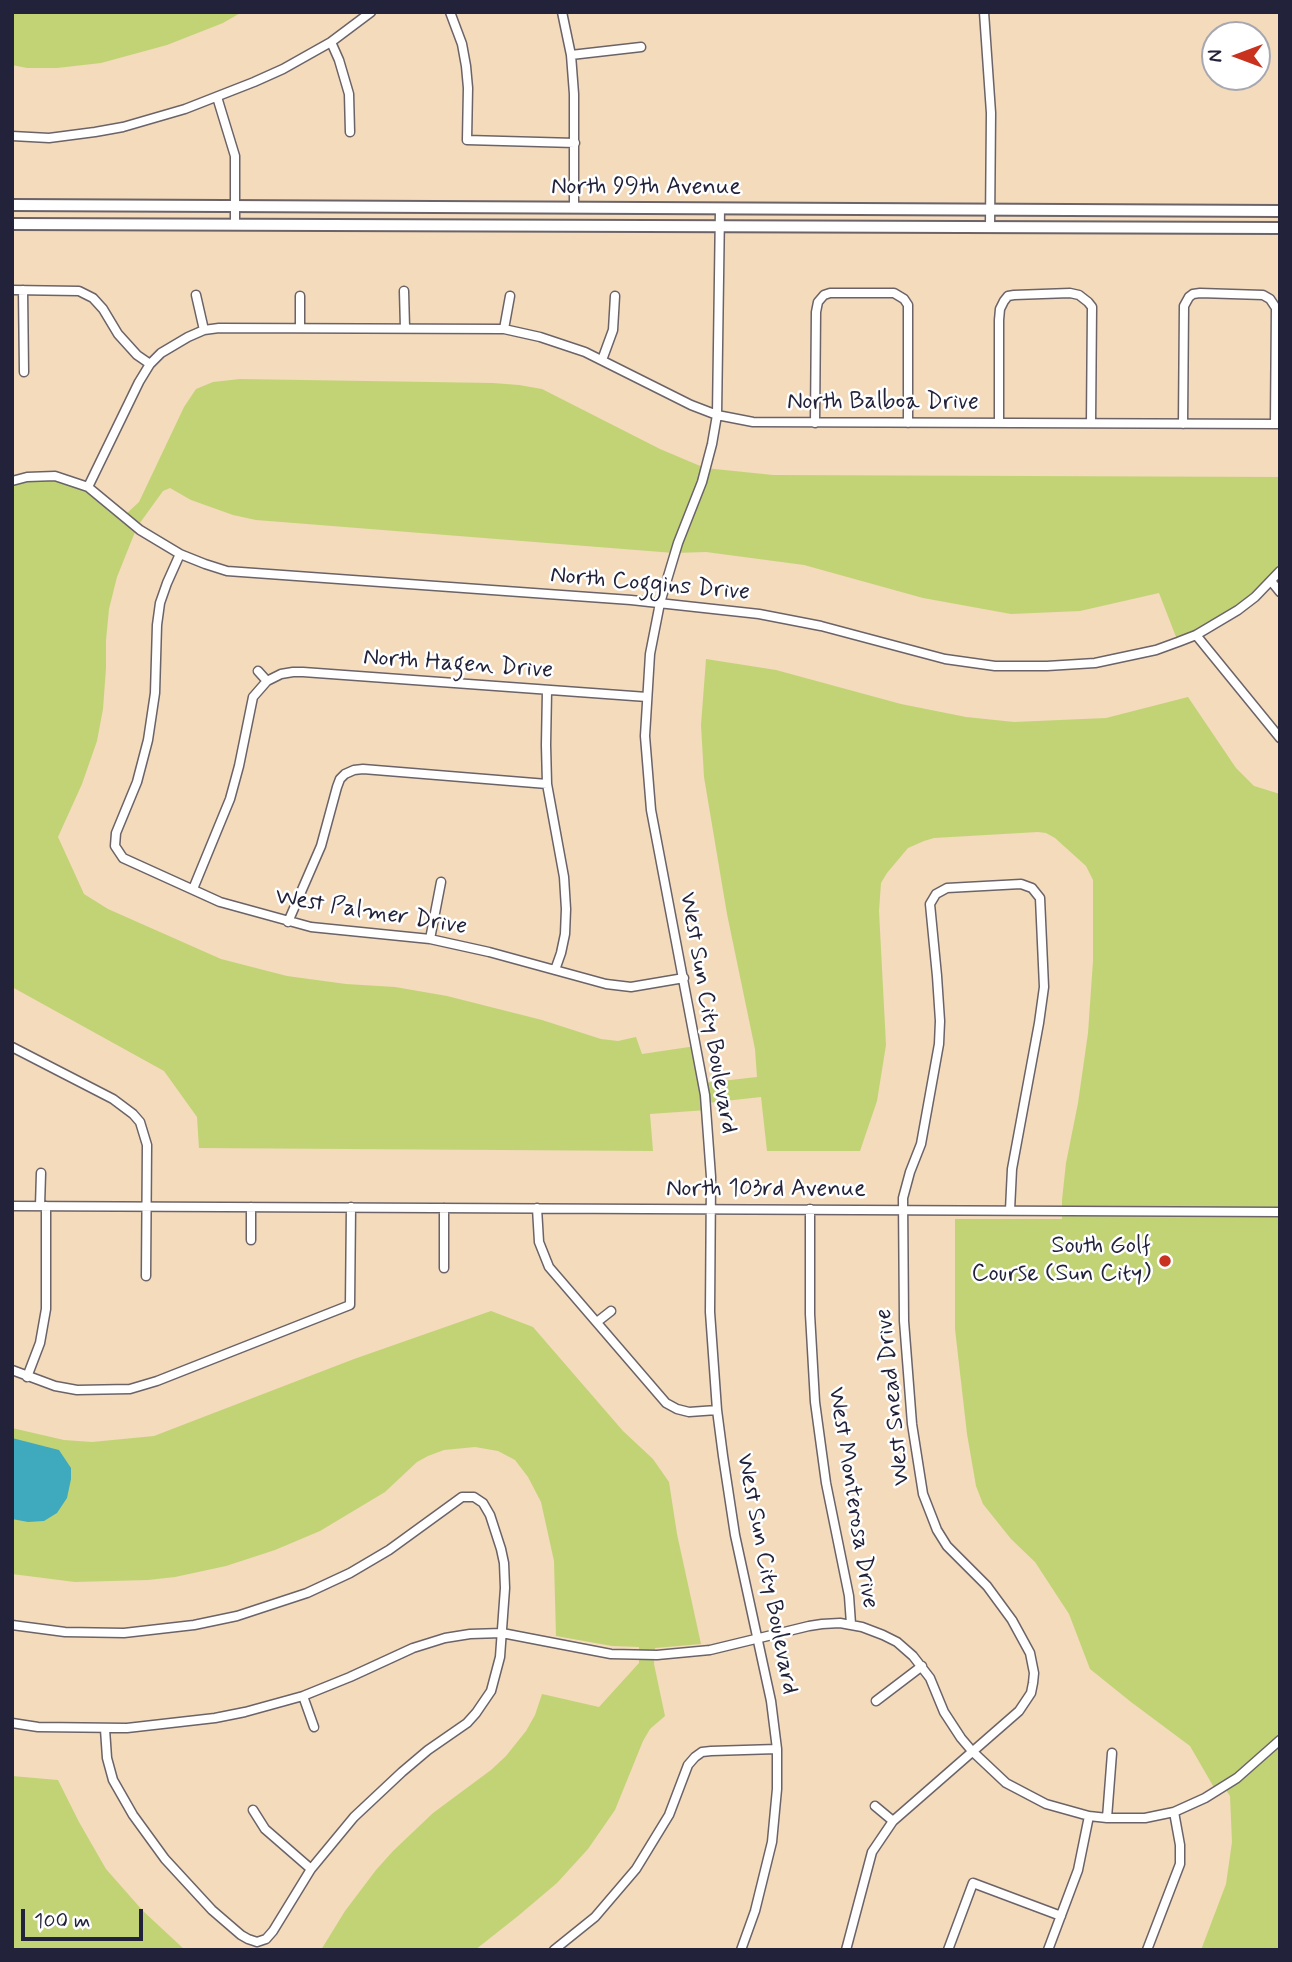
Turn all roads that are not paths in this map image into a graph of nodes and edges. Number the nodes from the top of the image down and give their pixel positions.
1 (371, 12) edge
2 (450, 12) edge
3 (562, 12) edge
4 (984, 12) edge
5 (331, 42) junction
6 (641, 47) dead end
7 (571, 55) junction
8 (217, 97) junction
9 (350, 131) dead end
10 (12, 136) edge
11 (575, 143) junction
12 (12, 205) edge
13 (236, 207) junction
14 (574, 208) junction
15 (647, 209) junction
16 (720, 209) junction
17 (883, 210) junction
18 (990, 211) junction
19 (1280, 211) edge
20 (12, 224) edge
21 (235, 225) junction
22 (646, 226) junction
23 (719, 227) junction
24 (883, 228) junction
25 (990, 228) junction
26 (1280, 228) edge
27 (12, 290) edge
28 (23, 290) junction
29 (404, 291) dead end
30 (196, 295) dead end
31 (300, 296) dead end
32 (510, 296) dead end
33 (615, 296) dead end
34 (300, 328) junction
35 (405, 328) junction
36 (504, 329) junction
37 (204, 330) junction
38 (602, 360) junction
39 (150, 364) junction
40 (24, 372) dead end
41 (717, 415) junction
42 (1091, 422) junction
43 (815, 423) junction
44 (908, 423) junction
45 (999, 424) junction
46 (1183, 424) junction
47 (1278, 424) edge
48 (12, 481) edge
49 (88, 487) junction
50 (180, 554) junction
51 (1280, 571) edge
52 (1271, 581) junction
53 (1280, 592) edge
54 (660, 603) junction
55 (1196, 635) junction
56 (258, 671) dead end
57 (267, 681) junction
58 (548, 691) junction
59 (647, 697) junction
60 (1280, 738) edge
61 (547, 785) junction
62 (441, 882) dead end
63 (192, 889) junction
64 (288, 922) junction
65 (430, 939) junction
66 (555, 970) junction
67 (684, 978) junction
68 (12, 1046) edge
69 (41, 1173) dead end
70 (12, 1206) edge
71 (43, 1206) junction
72 (146, 1207) junction
73 (251, 1207) junction
74 (351, 1207) junction
75 (444, 1208) junction
76 (537, 1208) junction
77 (711, 1209) junction
78 (810, 1209) junction
79 (903, 1209) junction
80 (1010, 1210) junction
81 (1280, 1212) edge
82 (251, 1240) dead end
83 (444, 1268) dead end
84 (146, 1276) dead end
85 (611, 1311) dead end
86 (597, 1322) junction
87 (12, 1370) edge
88 (27, 1377) junction
89 (717, 1410) junction
90 (851, 1624) junction
91 (12, 1625) edge
92 (502, 1633) junction
93 (759, 1639) junction
94 (922, 1666) junction
95 (303, 1696) junction
96 (876, 1701) dead end
97 (12, 1723) edge
98 (314, 1727) dead end
99 (105, 1729) junction
100 (1280, 1740) edge
101 (777, 1749) junction
102 (972, 1751) junction
103 (1112, 1753) dead end
104 (875, 1806) dead end
105 (253, 1810) dead end
106 (1174, 1812) junction
107 (1088, 1816) junction
108 (1107, 1818) junction
109 (893, 1821) junction
110 (312, 1869) junction
111 (1061, 1916) junction
112 (558, 1948) edge
113 (741, 1950) edge
114 (846, 1950) edge
115 (948, 1950) edge
116 (1048, 1950) edge
117 (1147, 1950) edge

1 - 5 street
2 - 11 street
3 - 7 street
4 - 18 street
5 - 8 street
5 - 9 street
6 - 7 street
7 - 11 street
8 - 10 street
8 - 13 street
11 - 14 street
12 - 13 main road, North 99th Avenue
13 - 14 main road, North 99th Avenue
13 - 21 street
14 - 15 main road, North 99th Avenue
15 - 16 main road, North 99th Avenue
15 - 22 main road
16 - 17 main road, North 99th Avenue
16 - 23 street, West Sun City Boulevard
17 - 18 main road, North 99th Avenue
17 - 24 main road
18 - 19 main road, North 99th Avenue
18 - 25 street
20 - 21 main road, North 99th Avenue
21 - 22 main road, North 99th Avenue
22 - 23 main road, North 99th Avenue
23 - 24 main road, North 99th Avenue
23 - 41 street, West Sun City Boulevard
24 - 25 main road, North 99th Avenue
25 - 26 main road, North 99th Avenue
27 - 28 street
28 - 39 street
28 - 40 street
29 - 35 street
30 - 37 street
31 - 34 street
32 - 36 street
33 - 38 street
34 - 35 street, North Balboa Drive
34 - 37 street, North Balboa Drive
35 - 36 street, North Balboa Drive
36 - 38 street, North Balboa Drive
37 - 39 street, North Balboa Drive
38 - 41 street, North Balboa Drive
39 - 49 street, North Balboa Drive
41 - 43 street, North Balboa Drive
41 - 54 street, West Sun City Boulevard
42 - 45 street, North Balboa Drive
42 - 45 street
42 - 46 street, North Balboa Drive
43 - 44 street, North Balboa Drive
43 - 44 street
44 - 45 street, North Balboa Drive
46 - 47 street, North Balboa Drive
46 - 47 street
48 - 49 street, North Coggins Drive
49 - 50 street, North Coggins Drive
50 - 54 street, North Coggins Drive
50 - 63 street, West Palmer Drive
51 - 52 street, North Coggins Drive
52 - 53 street
52 - 55 street, North Coggins Drive
54 - 55 street, North Coggins Drive
54 - 59 street, West Sun City Boulevard
55 - 60 street
56 - 57 street
57 - 58 street, North Hagen Drive
57 - 63 street
58 - 59 street, North Hagen Drive
58 - 61 street
59 - 67 street, West Sun City Boulevard
61 - 64 street
61 - 66 street
62 - 65 street
63 - 64 street, West Palmer Drive
64 - 65 street, West Palmer Drive
65 - 66 street, West Palmer Drive
66 - 67 street, West Palmer Drive
67 - 77 street, West Sun City Boulevard
68 - 72 street
69 - 71 street
70 - 71 street, North 103rd Avenue
71 - 72 street, North 103rd Avenue
71 - 88 street
72 - 73 street, North 103rd Avenue
72 - 84 street
73 - 74 street, North 103rd Avenue
73 - 82 street
74 - 75 street, North 103rd Avenue
74 - 88 street
75 - 76 street, North 103rd Avenue
75 - 83 street
76 - 77 street, North 103rd Avenue
76 - 86 street
77 - 78 street, North 103rd Avenue
77 - 89 street, West Sun City Boulevard
78 - 79 street, North 103rd Avenue
78 - 90 street, West Monterosa Drive
79 - 80 street, North 103rd Avenue
79 - 80 street, West Snead Drive
79 - 102 street, West Snead Drive
80 - 81 street, North 103rd Avenue
85 - 86 street
86 - 89 street
87 - 88 street
89 - 93 street, West Sun City Boulevard
90 - 93 street
90 - 94 street
91 - 92 street
92 - 93 street
92 - 95 street
92 - 110 street
93 - 101 street, West Sun City Boulevard
94 - 96 street
94 - 102 street
95 - 98 street
95 - 99 street
97 - 99 street
99 - 110 street
100 - 106 street
101 - 112 street
101 - 113 street, West Sun City Boulevard
102 - 107 street
102 - 109 street, West Snead Drive
103 - 108 street
104 - 109 street
105 - 110 street
106 - 108 street
106 - 117 street
107 - 108 street
107 - 111 street
109 - 114 street, West Snead Drive
111 - 115 street
111 - 116 street

